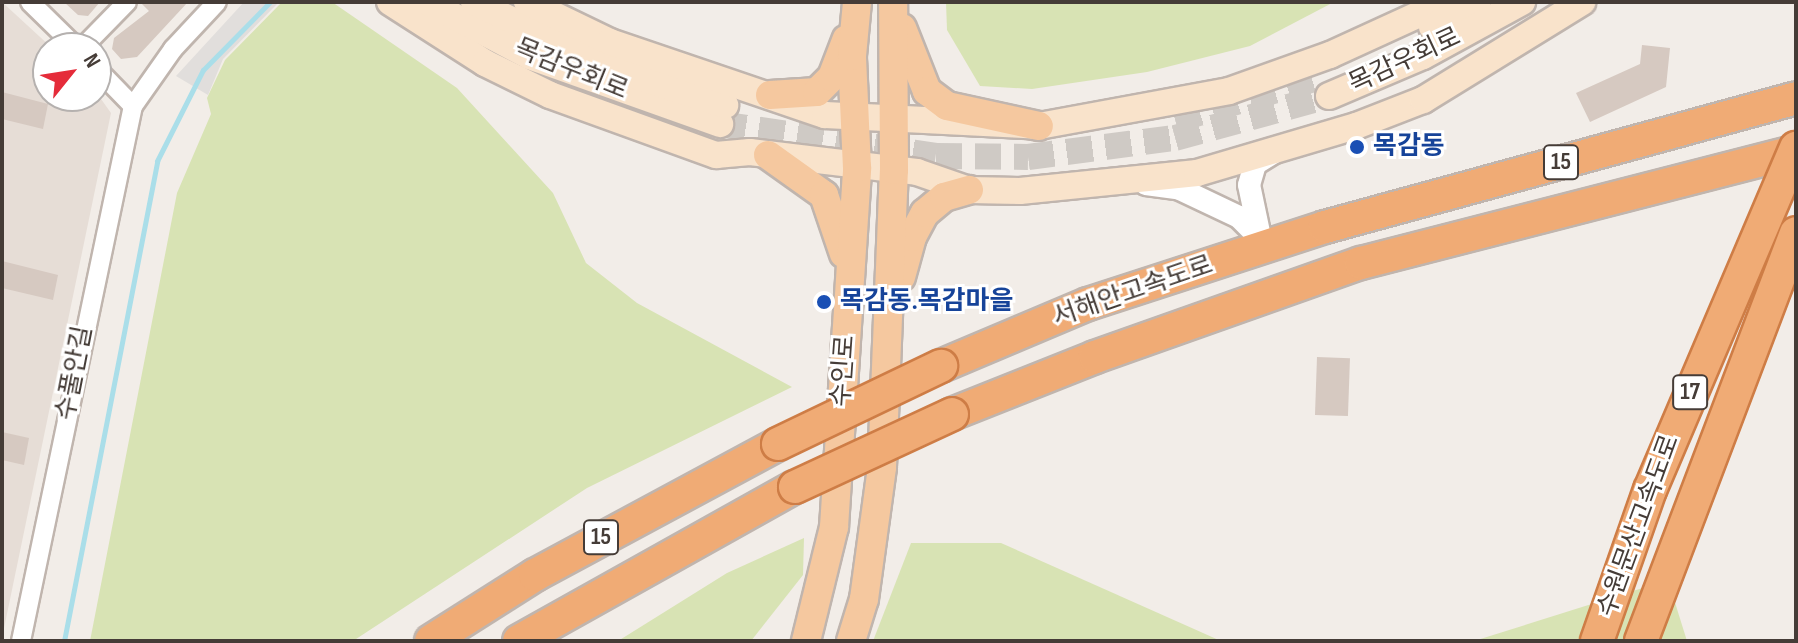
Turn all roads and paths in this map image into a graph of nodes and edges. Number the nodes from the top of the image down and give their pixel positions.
1 (30, 2) edge
2 (217, 2) edge
3 (390, 2) edge
4 (427, 2) edge
5 (474, 2) edge
6 (527, 2) edge
7 (894, 2) edge
8 (1446, 2) edge
9 (1478, 2) edge
10 (1522, 2) edge
11 (1582, 2) edge
12 (124, 3) edge
13 (856, 10) edge
14 (63, 32) edge
15 (96, 32) edge
16 (112, 84) edge
17 (1796, 86) edge
18 (770, 95) junction
19 (1796, 98) edge
20 (133, 106) junction
21 (1737, 114) junction
22 (858, 117) junction
23 (894, 119) junction
24 (1039, 126) junction
25 (1281, 147) junction
26 (1796, 149) edge
27 (768, 155) junction
28 (857, 168) junction
29 (894, 170) junction
30 (1121, 181) junction
31 (969, 190) junction
32 (1796, 233) edge
33 (850, 276) junction
34 (887, 328) junction
35 (21, 641) edge
36 (431, 641) edge
37 (519, 641) edge
38 (806, 641) edge
39 (851, 641) edge
40 (1597, 641) edge
41 (1641, 641) edge

1 - 14 street
2 - 20 street, 수풀안길
3 - 27 main road
4 - 5 main road, 목감우회로
6 - 18 main road
7 - 23 main road, 수인로
7 - 24 main road
8 - 24 main road
9 - 10 main road, 목감우회로
11 - 25 main road
12 - 15 street
13 - 18 main road
13 - 22 main road, 수인로
16 - 20 street
17 - 21 highway
18 - 22 main road
19 - 21 highway, 서해안고속도로 / 15
20 - 35 street, 수풀안길
21 - 36 highway, 서해안고속도로 / 15, bridge
22 - 23 main road
22 - 28 main road, 수인로
23 - 24 main road
23 - 29 main road, 수인로
25 - 30 main road
25 - 30 street
26 - 37 highway, 서해안고속도로 / 15, bridge
26 - 40 highway, 수원문산고속도로 / 17, bridge
27 - 28 main road
27 - 33 main road
28 - 29 main road
28 - 33 main road, 수인로
29 - 31 main road
29 - 34 main road, 수인로
30 - 31 main road
31 - 34 main road
32 - 41 highway, 수원문산고속도로 / 17, bridge
33 - 38 main road, 수인로
34 - 39 main road, 수인로

